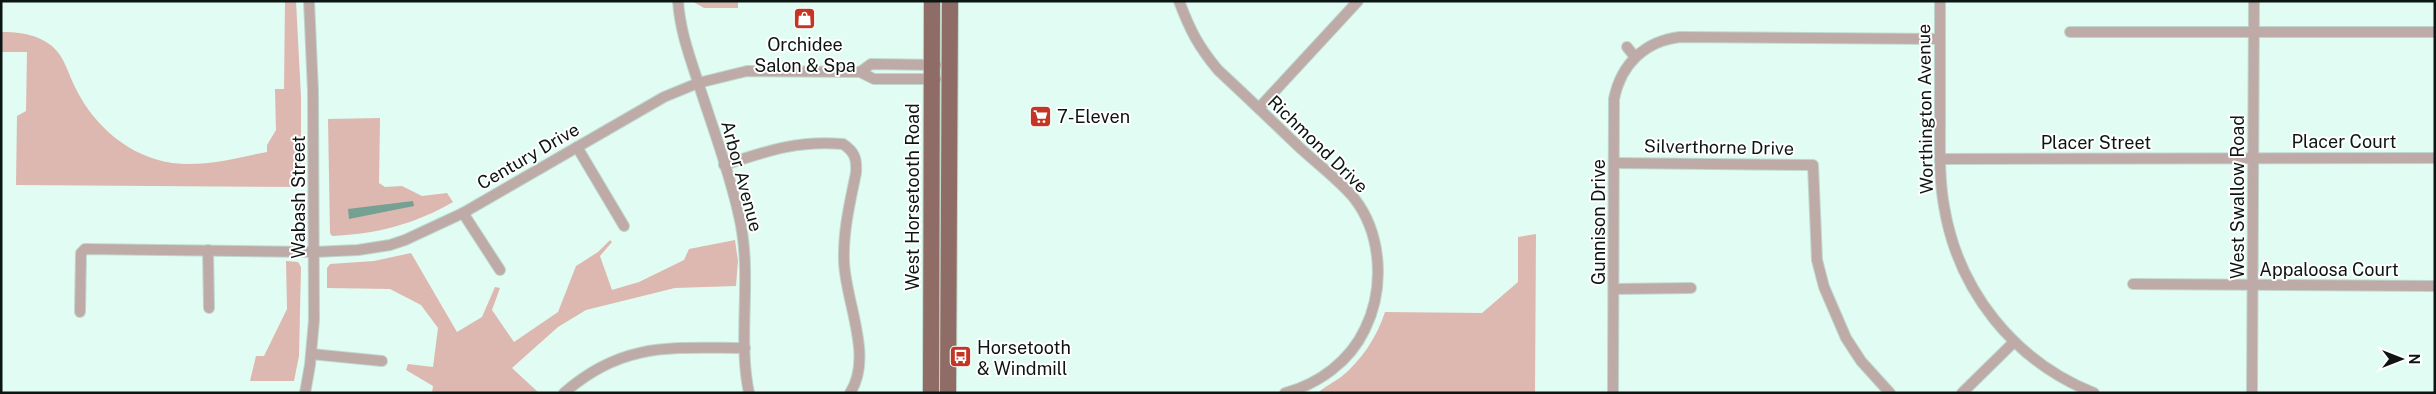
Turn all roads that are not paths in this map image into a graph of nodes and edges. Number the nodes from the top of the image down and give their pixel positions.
1 (309, 1) edge
2 (678, 1) edge
3 (932, 1) edge
4 (950, 1) edge
5 (1180, 1) edge
6 (1358, 1) edge
7 (1940, 1) edge
8 (2254, 1) edge
9 (2070, 32) dead end
10 (2254, 32) junction
11 (2435, 32) edge
12 (1940, 38) junction
13 (1627, 47) dead end
14 (1635, 57) junction
15 (860, 72) junction
16 (932, 72) junction
17 (949, 72) junction
18 (698, 83) junction
19 (1259, 108) junction
20 (577, 147) junction
21 (2253, 158) junction
22 (2435, 158) edge
23 (1940, 159) junction
24 (1615, 162) junction
25 (724, 165) junction
26 (463, 213) junction
27 (624, 226) dead end
28 (208, 250) junction
29 (314, 252) junction
30 (500, 270) dead end
31 (2133, 284) dead end
32 (2253, 285) junction
33 (2435, 286) edge
34 (1691, 288) dead end
35 (1615, 289) junction
36 (209, 308) dead end
37 (80, 312) dead end
38 (2014, 342) junction
39 (746, 348) junction
40 (311, 354) junction
41 (382, 361) dead end
42 (1300, 391) edge
43 (305, 393) edge
44 (564, 393) edge
45 (749, 393) edge
46 (850, 393) edge
47 (931, 393) edge
48 (948, 393) edge
49 (1285, 393) edge
50 (1612, 393) edge
51 (1890, 393) edge
52 (1962, 393) edge
53 (2094, 393) edge
54 (2252, 393) edge

1 - 29 street, Wabash Street
2 - 18 street, Arbor Avenue
3 - 16 main road, West Horsetooth Road
4 - 17 main road, West Horsetooth Road
5 - 19 street, Richmond Drive
6 - 19 street
7 - 12 street, Worthington Avenue
8 - 10 street, West Swallow Road
9 - 10 street
10 - 11 street
10 - 21 street, West Swallow Road
12 - 14 street, Gunnison Drive
12 - 23 street, Worthington Avenue
13 - 14 street
14 - 24 street, Gunnison Drive
15 - 16 street, Century Drive
15 - 16 street, Century Drive
15 - 18 street, Century Drive
16 - 17 street, Century Drive
16 - 47 main road, West Horsetooth Road
17 - 48 main road, West Horsetooth Road
18 - 20 street, Century Drive
18 - 25 street, Arbor Avenue
19 - 42 street, Richmond Drive
20 - 26 street, Century Drive
20 - 27 street
21 - 22 street, Placer Court
21 - 23 street, Placer Street
21 - 32 street, West Swallow Road
23 - 38 street, Worthington Avenue
24 - 35 street, Gunnison Drive
24 - 51 street, Silverthorne Drive
25 - 39 street, Arbor Avenue
25 - 46 street
26 - 29 street, Century Drive
26 - 30 street
28 - 29 street, Century Drive
28 - 36 street
28 - 37 street, Century Drive
29 - 40 street, Wabash Street
31 - 32 street, Appaloosa Court
32 - 33 street, Appaloosa Court
32 - 54 street, West Swallow Road
34 - 35 street
35 - 50 street, Gunnison Drive
38 - 52 street
38 - 53 street, Worthington Avenue
39 - 44 street
39 - 45 street, Arbor Avenue
40 - 41 street
40 - 43 street, Wabash Street
42 - 49 street, Richmond Drive

